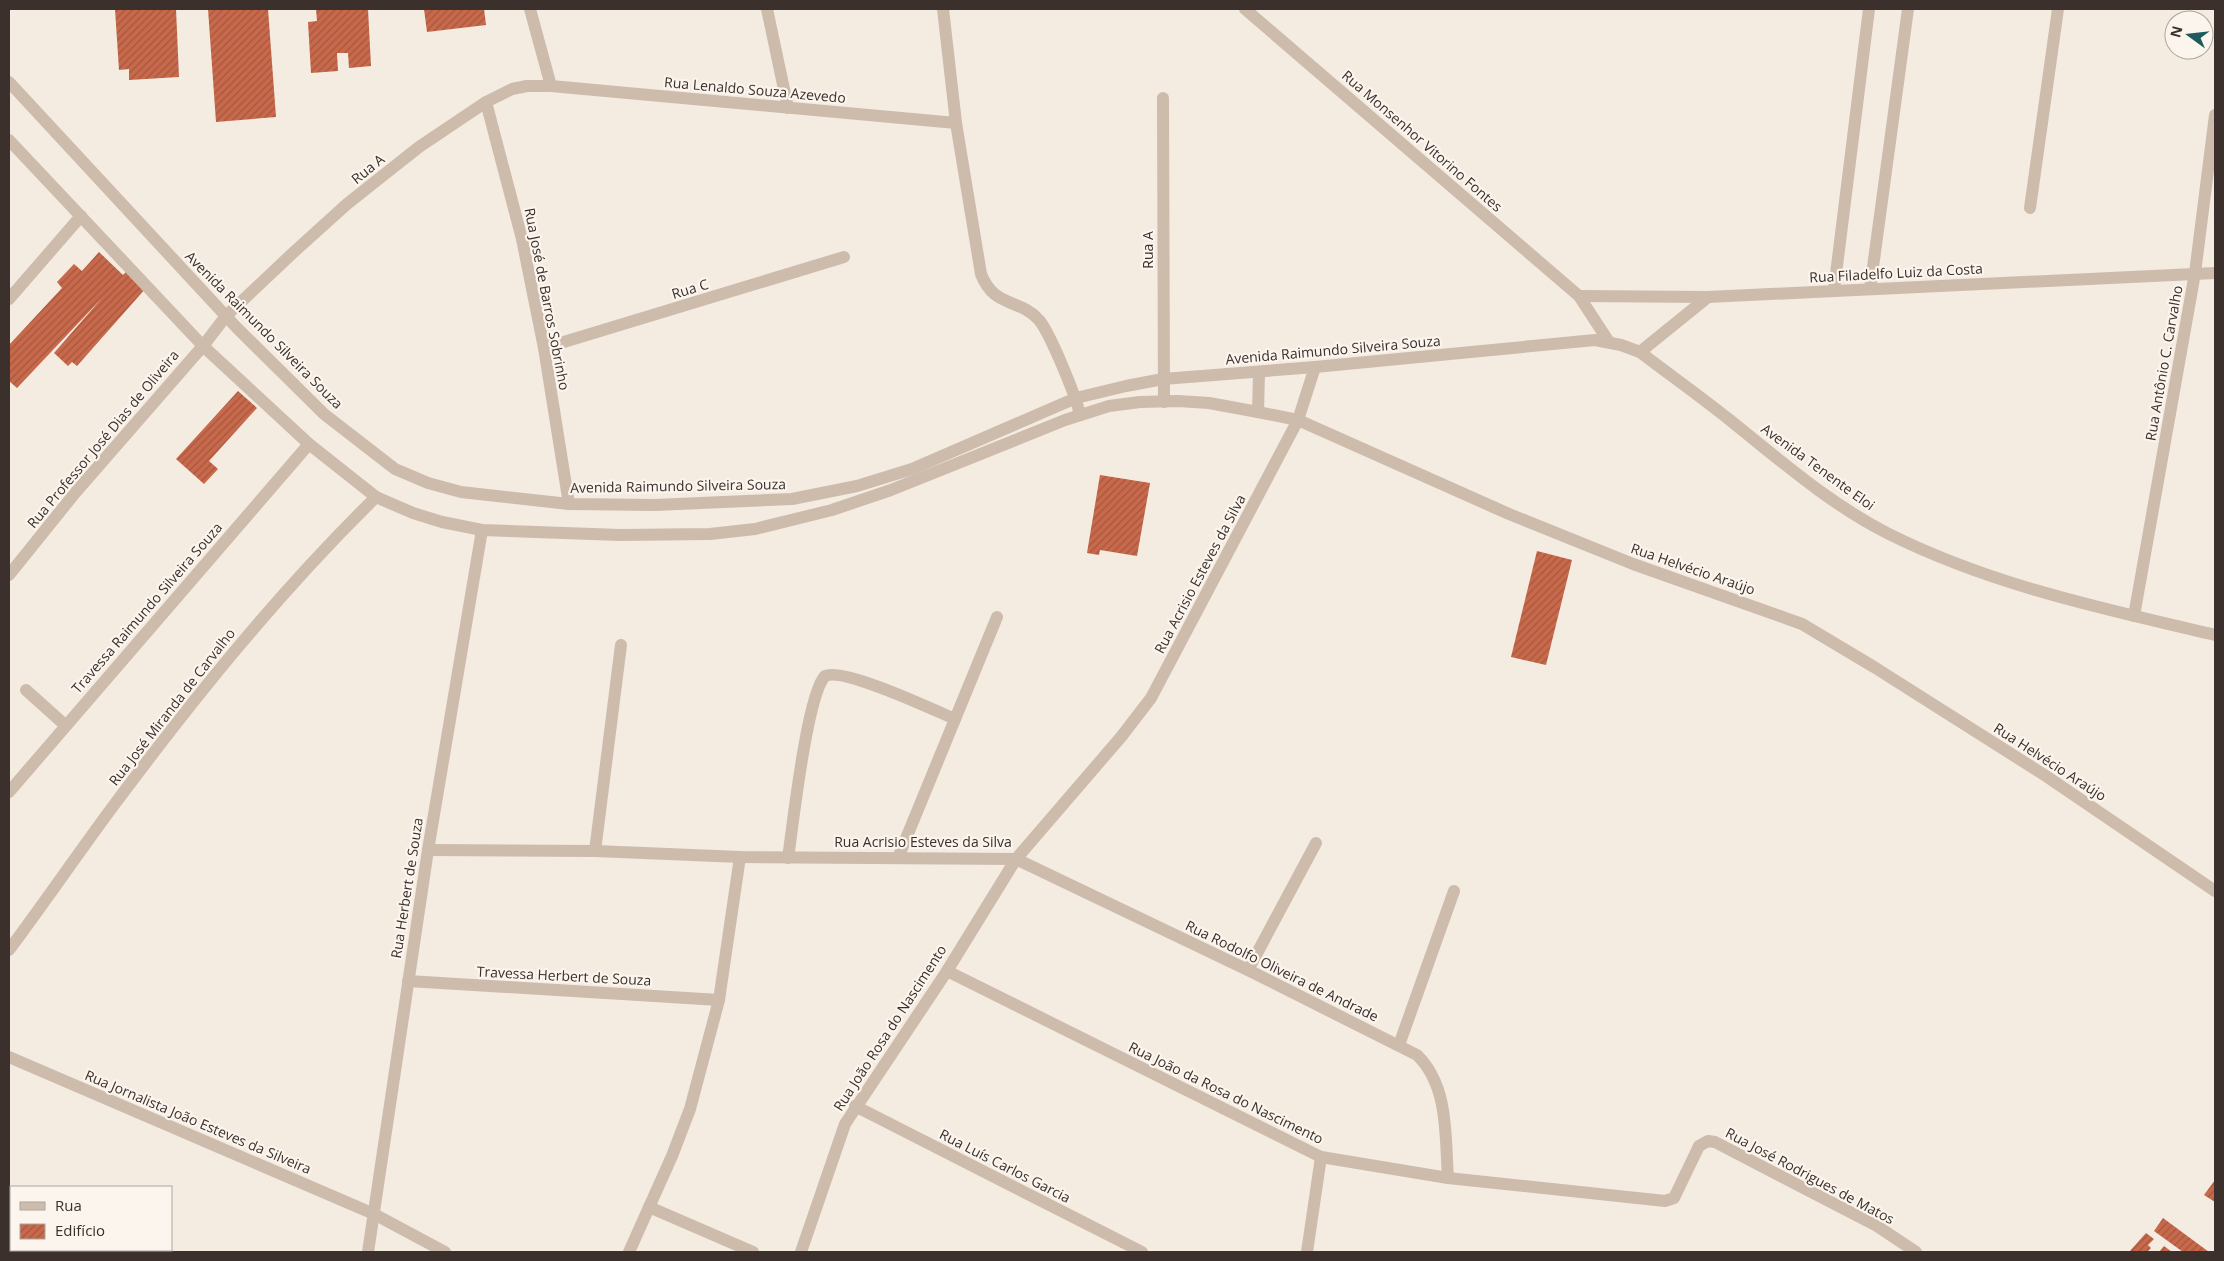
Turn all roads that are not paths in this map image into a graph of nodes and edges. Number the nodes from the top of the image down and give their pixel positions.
1 (530, 9) edge
2 (767, 9) edge
3 (943, 9) edge
4 (1245, 9) edge
5 (1869, 9) edge
6 (1908, 9) edge
7 (2058, 9) edge
8 (9, 82) edge
9 (551, 86) junction
10 (1163, 98) dead end
11 (486, 102) junction
12 (788, 108) junction
13 (2215, 115) edge
14 (956, 123) junction
15 (9, 140) edge
16 (2030, 208) dead end
17 (81, 216) junction
18 (844, 257) dead end
19 (2195, 273) junction
20 (2215, 273) edge
21 (1870, 289) junction
22 (1834, 290) junction
23 (1579, 296) junction
24 (1708, 298) junction
25 (9, 299) edge
26 (226, 316) junction
27 (1595, 340) joint
28 (1608, 342) junction
29 (202, 346) junction
30 (544, 348) junction
31 (1640, 352) junction
32 (1315, 368) junction
33 (1259, 372) junction
34 (1163, 379) junction
35 (1076, 398) junction
36 (1164, 402) junction
37 (1258, 412) junction
38 (1080, 415) junction
39 (1298, 420) junction
40 (309, 444) junction
41 (376, 496) junction
42 (569, 504) junction
43 (482, 530) junction
44 (9, 575) edge
45 (2134, 616) junction
46 (997, 617) dead end
47 (2215, 635) edge
48 (621, 645) dead end
49 (26, 690) dead end
50 (955, 719) junction
51 (66, 725) junction
52 (9, 792) edge
53 (1316, 843) dead end
54 (428, 850) junction
55 (595, 851) junction
56 (740, 857) junction
57 (788, 858) junction
58 (898, 858) junction
59 (1016, 859) junction
60 (1454, 891) dead end
61 (2215, 891) edge
62 (9, 950) edge
63 (1248, 970) junction
64 (947, 971) junction
65 (408, 982) junction
66 (719, 1000) junction
67 (1399, 1045) junction
68 (9, 1057) edge
69 (855, 1106) junction
70 (1321, 1157) junction
71 (1448, 1178) junction
72 (1659, 1200) joint
73 (648, 1207) junction
74 (374, 1214) junction
75 (368, 1252) edge
76 (445, 1252) edge
77 (629, 1252) edge
78 (753, 1252) edge
79 (801, 1252) edge
80 (1142, 1252) edge
81 (1307, 1252) edge
82 (1916, 1252) edge

1 - 9 street
2 - 12 street
3 - 14 street
4 - 23 street, Rua Monsenhor Vitorino Fontes
5 - 22 street
6 - 21 street
7 - 16 street
8 - 26 street, Avenida Raimundo Silveira Souza
9 - 11 street, Rua A
9 - 12 street, Rua Lenaldo Souza Azevedo
10 - 34 street, Rua A
11 - 26 street, Rua A
11 - 30 street, Rua José de Barros Sobrinho
12 - 14 street, Rua Lenaldo Souza Azevedo
13 - 19 street, Rua Antônio C. Carvalho
14 - 35 street
15 - 17 street
17 - 25 street
17 - 29 street
18 - 30 street, Rua C
19 - 20 street, Rua Filadelfo Luiz da Costa
19 - 21 street, Rua Filadelfo Luiz da Costa
19 - 45 street, Rua Antônio C. Carvalho
21 - 22 street, Rua Filadelfo Luiz da Costa
22 - 24 street, Rua Filadelfo Luiz da Costa
23 - 24 street, Rua Filadelfo Luiz da Costa
23 - 28 street, Rua Monsenhor Vitorino Fontes
24 - 31 street
26 - 29 street, Rua A
26 - 42 street, Avenida Raimundo Silveira Souza
27 - 28 street, Avenida Tenente Eloi
27 - 32 street, Avenida Raimundo Silveira Souza
28 - 31 street, Avenida Tenente Eloi
29 - 40 street
29 - 44 street, Rua Professor José Dias de Oliveira
30 - 42 street, Rua José de Barros Sobrinho
31 - 45 street, Avenida Tenente Eloi
32 - 33 street, Avenida Raimundo Silveira Souza
32 - 39 street, Rua Acrisio Esteves da Silva
33 - 34 street, Avenida Raimundo Silveira Souza
33 - 37 street
34 - 35 street, Avenida Raimundo Silveira Souza
34 - 36 street, Rua A
35 - 38 street
35 - 42 street, Avenida Raimundo Silveira Souza
36 - 37 street, Rua Helvécio Araújo
36 - 38 street, Rua Helvécio Araújo
37 - 39 street, Rua Helvécio Araújo
38 - 43 street
39 - 59 street, Rua Acrisio Esteves da Silva
39 - 61 street, Rua Helvécio Araújo
40 - 41 street
40 - 51 street, Travessa Raimundo Silveira Souza
41 - 43 street
41 - 62 street, Rua José Miranda de Carvalho
43 - 54 street, Rua Herbert de Souza
45 - 47 street, Avenida Tenente Eloi
46 - 50 street
48 - 55 street
49 - 51 street
50 - 57 street
50 - 58 street
51 - 52 street, Travessa Raimundo Silveira Souza
53 - 63 street
54 - 55 street, Rua Acrisio Esteves da Silva
54 - 65 street, Rua Herbert de Souza
55 - 56 street, Rua Acrisio Esteves da Silva
56 - 57 street, Rua Acrisio Esteves da Silva
56 - 66 street
57 - 58 street, Rua Acrisio Esteves da Silva
58 - 59 street, Rua Acrisio Esteves da Silva
59 - 63 street, Rua Rodolfo Oliveira de Andrade
59 - 64 street, Rua João Rosa do Nascimento
60 - 67 street
63 - 67 street, Rua Rodolfo Oliveira de Andrade
64 - 69 street, Rua João Rosa do Nascimento
64 - 70 street, Rua João da Rosa do Nascimento
65 - 66 street, Travessa Herbert de Souza
65 - 74 street, Rua Herbert de Souza
66 - 73 street
67 - 71 street, Rua Rodolfo Oliveira de Andrade
68 - 74 street, Rua Jornalista João Esteves da Silveira
69 - 79 street, Rua João Rosa do Nascimento
69 - 80 street, Rua Luís Carlos Garcia
70 - 71 street, Rua João da Rosa do Nascimento
70 - 81 street
71 - 72 street, Rua João da Rosa do Nascimento
72 - 82 street, Rua José Rodrigues de Matos
73 - 77 street
73 - 78 street
74 - 75 street, Rua Herbert de Souza
74 - 76 street, Rua Jornalista João Esteves da Silveira

